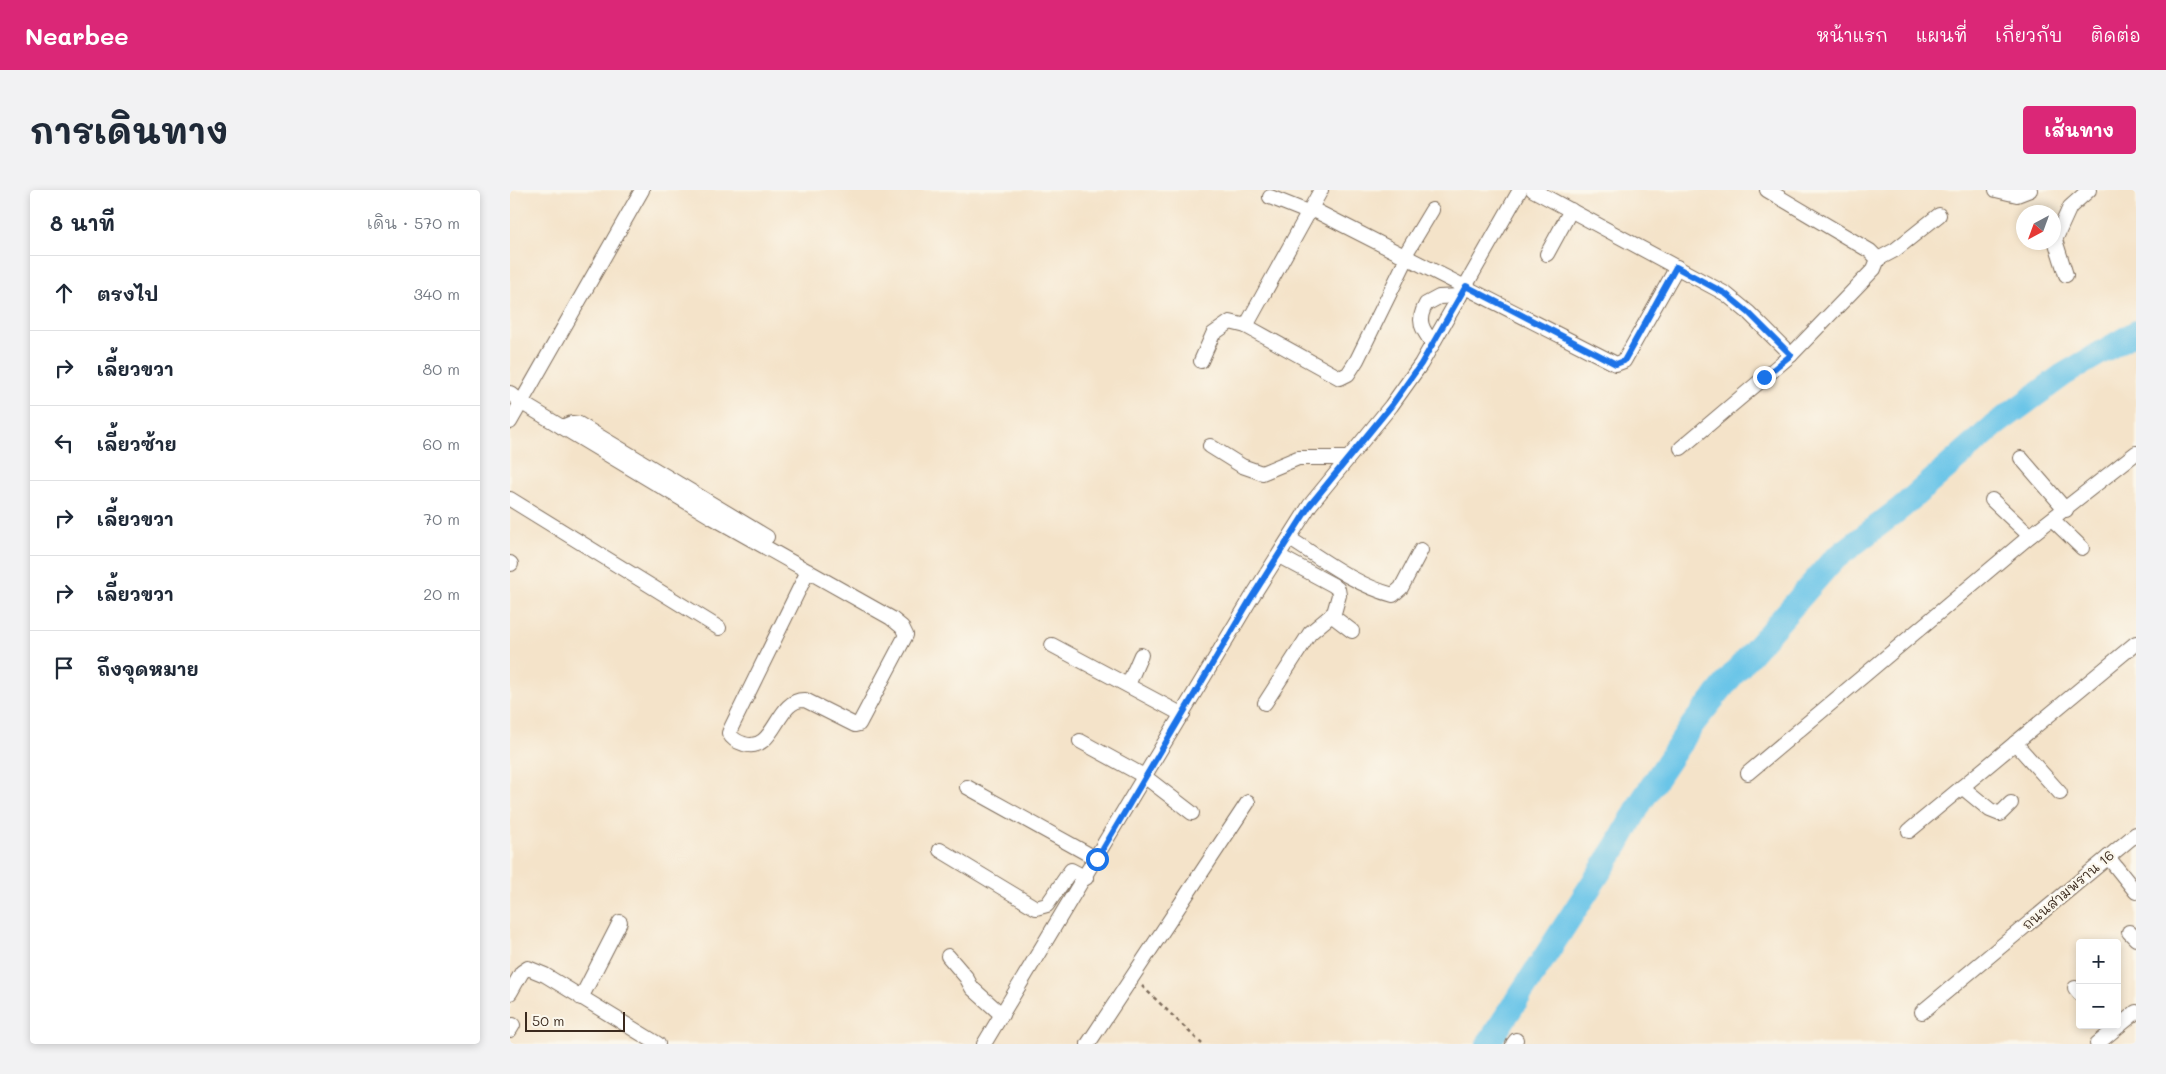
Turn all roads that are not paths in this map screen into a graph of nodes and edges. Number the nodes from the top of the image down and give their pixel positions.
1 (642, 190) edge
2 (1321, 190) edge
3 (1520, 190) edge
4 (1533, 190) edge
5 (1767, 190) edge
6 (1996, 190) edge
7 (2030, 190) edge
8 (2089, 190) edge
9 (1270, 197) dead end
10 (1432, 210) dead end
11 (1571, 210) junction
12 (1311, 211) junction
13 (1940, 215) dead end
14 (1546, 254) dead end
15 (1406, 256) junction
16 (1878, 259) junction
17 (1676, 267) junction
18 (2066, 274) dead end
19 (1463, 291) junction
20 (1246, 326) junction
21 (1433, 344) junction
22 (1791, 355) junction
23 (1201, 362) dead end
24 (510, 393) edge
25 (522, 403) junction
26 (510, 422) edge
27 (562, 427) junction
28 (1210, 446) dead end
29 (1681, 448) dead end
30 (2136, 453) edge
31 (1347, 458) junction
32 (2021, 458) dead end
33 (510, 499) edge
34 (1992, 500) dead end
35 (2066, 510) junction
36 (2053, 520) junction
37 (2030, 536) junction
38 (767, 537) dead end
39 (1290, 539) junction
40 (2082, 548) dead end
41 (1421, 550) dead end
42 (1279, 556) junction
43 (808, 571) junction
44 (1331, 615) junction
45 (719, 628) dead end
46 (1352, 632) dead end
47 (2136, 643) edge
48 (1052, 645) dead end
49 (1141, 655) dead end
50 (1128, 685) junction
51 (1264, 703) dead end
52 (1183, 715) junction
53 (1080, 741) dead end
54 (2015, 743) junction
55 (1748, 773) dead end
56 (1144, 776) junction
57 (967, 787) dead end
58 (1962, 787) junction
59 (2060, 794) dead end
60 (1248, 802) dead end
61 (2011, 803) dead end
62 (1192, 813) dead end
63 (1910, 831) dead end
64 (2136, 834) edge
65 (940, 850) dead end
66 (2108, 857) junction
67 (1097, 859) junction
68 (1086, 878) junction
69 (2136, 892) edge
70 (620, 922) dead end
71 (948, 956) dead end
72 (510, 993) edge
73 (581, 998) junction
74 (1922, 1012) dead end
75 (2136, 1012) edge
76 (1002, 1015) junction
77 (2121, 1021) edge
78 (2108, 1029) edge
79 (658, 1044) edge
80 (984, 1044) edge
81 (1088, 1044) edge
82 (2097, 1044) edge

1 - 25 street
2 - 12 street
3 - 19 street
4 - 11 street
5 - 16 street
6 - 7 street
8 - 18 street
9 - 12 street
10 - 15 street
11 - 14 street
11 - 17 street
12 - 15 street
12 - 20 street
13 - 16 street
15 - 19 street
15 - 20 street
16 - 22 street
17 - 19 street
17 - 22 street
19 - 21 street
19 - 21 street
20 - 23 street
21 - 31 street
22 - 29 street
24 - 25 street
25 - 26 street
25 - 27 street
27 - 38 street
27 - 43 street
28 - 31 street
30 - 35 street
31 - 39 street
32 - 35 street
33 - 45 street
34 - 37 street
35 - 36 street
36 - 37 street
36 - 40 street
37 - 55 street
39 - 41 street
39 - 42 street
42 - 44 street
42 - 52 street
43 - 43 street
44 - 46 street
44 - 51 street
47 - 54 street
48 - 50 street
49 - 50 street
50 - 52 street
52 - 56 street
53 - 56 street
54 - 58 street
54 - 59 street
56 - 62 street
56 - 67 street
57 - 67 street
58 - 61 street
58 - 63 street
60 - 81 street
64 - 66 street, ถนนสามพราน 16
65 - 68 street
66 - 69 street
66 - 74 street, ถนนสามพราน 16
67 - 68 street
68 - 76 street
70 - 73 street
71 - 76 street
72 - 73 street
73 - 79 street
75 - 77 street
76 - 80 street
78 - 82 street

